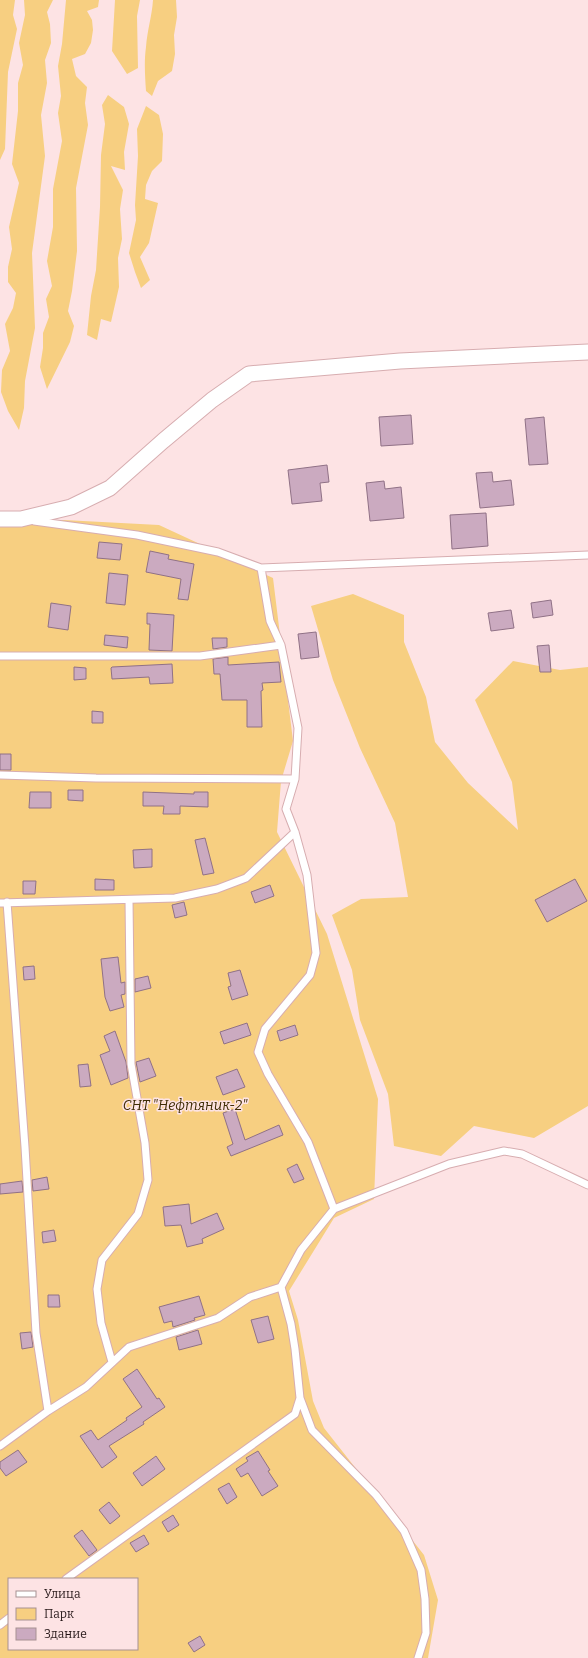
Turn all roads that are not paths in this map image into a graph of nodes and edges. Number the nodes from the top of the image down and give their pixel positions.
1 (588, 352) edge
2 (0, 519) edge
3 (21, 519) junction
4 (588, 555) edge
5 (261, 568) junction
6 (281, 646) junction
7 (0, 656) edge
8 (0, 775) edge
9 (295, 779) junction
10 (295, 832) junction
11 (129, 900) junction
12 (3, 902) edge
13 (588, 1185) edge
14 (334, 1209) junction
15 (281, 1287) junction
16 (112, 1362) junction
17 (300, 1398) junction
18 (48, 1411) junction
19 (0, 1446) edge
20 (67, 1578) edge
21 (8, 1619) edge
22 (0, 1625) edge
23 (418, 1658) edge

1 - 3 street
2 - 3 street
3 - 5 lane
4 - 5 lane
5 - 6 lane
6 - 7 lane
6 - 9 lane
8 - 9 lane
9 - 10 lane
10 - 11 lane
10 - 14 lane
11 - 12 lane
11 - 16 lane
12 - 18 lane
13 - 14 lane
14 - 15 lane
15 - 16 lane
15 - 17 lane
16 - 18 lane
17 - 20 lane
17 - 23 lane
18 - 19 lane
21 - 22 lane

